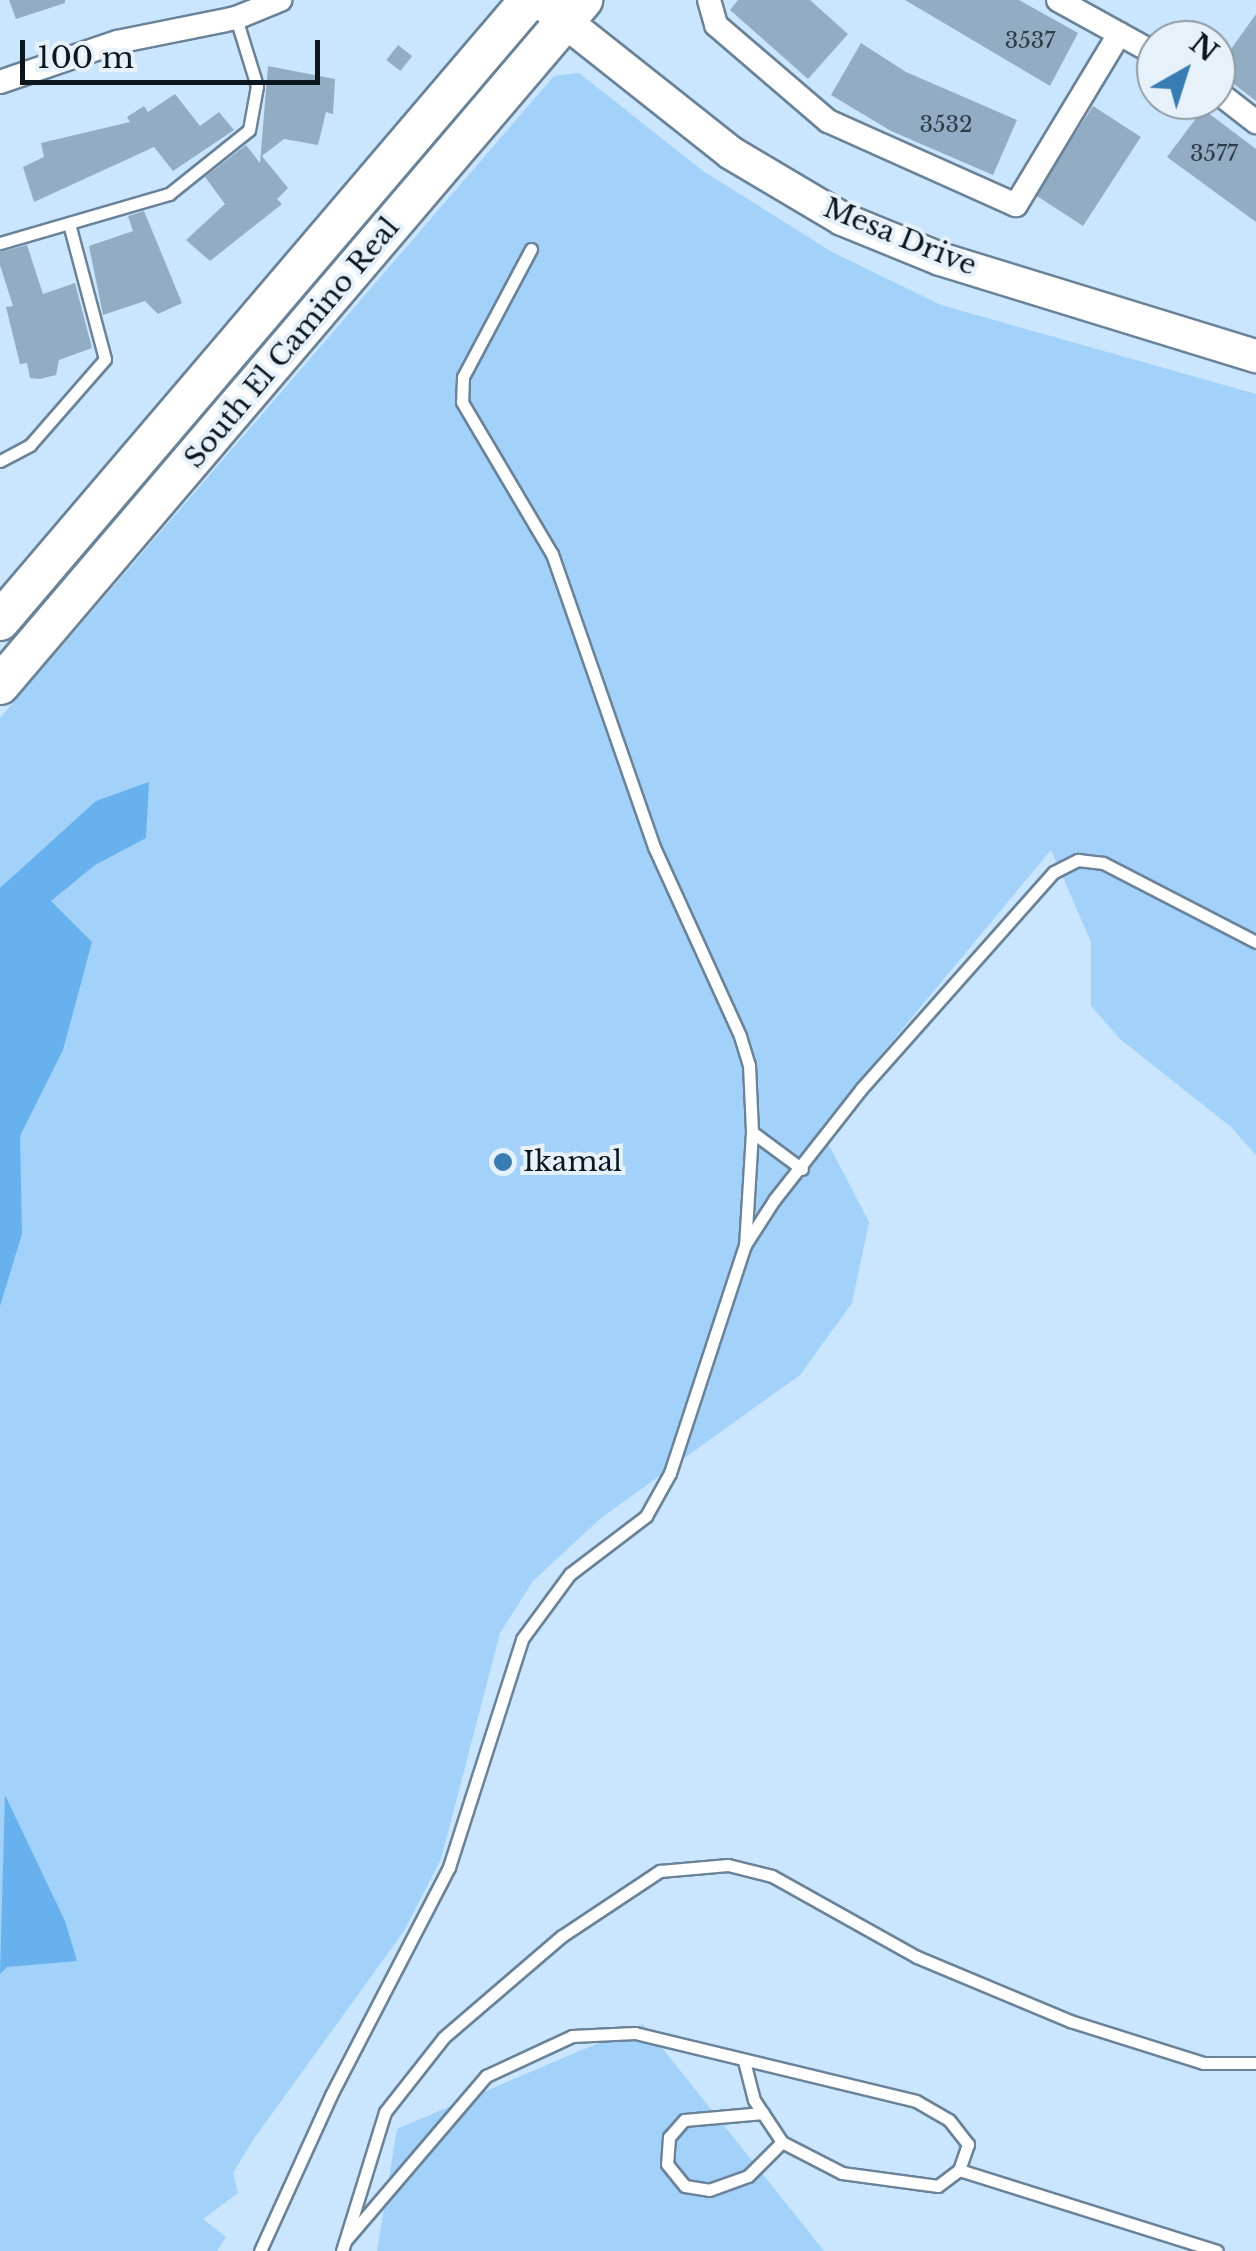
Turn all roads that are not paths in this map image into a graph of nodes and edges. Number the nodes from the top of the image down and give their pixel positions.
1 (280, 0) edge
2 (529, 0) edge
3 (709, 0) edge
4 (1058, 0) edge
5 (562, 7) edge
6 (236, 18) junction
7 (1119, 34) junction
8 (1136, 43) edge
9 (0, 82) edge
10 (1236, 106) edge
11 (1256, 122) edge
12 (69, 224) junction
13 (0, 242) edge
14 (531, 249) dead end
15 (1256, 356) edge
16 (0, 461) edge
17 (0, 621) edge
18 (0, 684) edge
19 (1256, 942) edge
20 (752, 1132) junction
21 (802, 1169) junction
22 (745, 1244) junction
23 (744, 2062) junction
24 (1256, 2063) edge
25 (763, 2113) junction
26 (782, 2142) junction
27 (959, 2170) junction
28 (342, 2247) edge
29 (260, 2251) edge
30 (1217, 2251) edge

1 - 6 street
2 - 17 main road, South El Camino Real
3 - 7 street
4 - 7 street
5 - 15 main road, Mesa Drive
5 - 18 main road, South El Camino Real
6 - 9 street
6 - 12 lane
7 - 8 street
10 - 11 street
12 - 13 lane
12 - 16 lane
14 - 20 lane
19 - 21 lane
20 - 21 lane
20 - 22 lane
21 - 22 lane
22 - 29 lane
23 - 25 lane
23 - 27 lane
23 - 28 lane
24 - 28 lane
25 - 26 lane
25 - 26 lane
26 - 27 lane
27 - 30 lane

